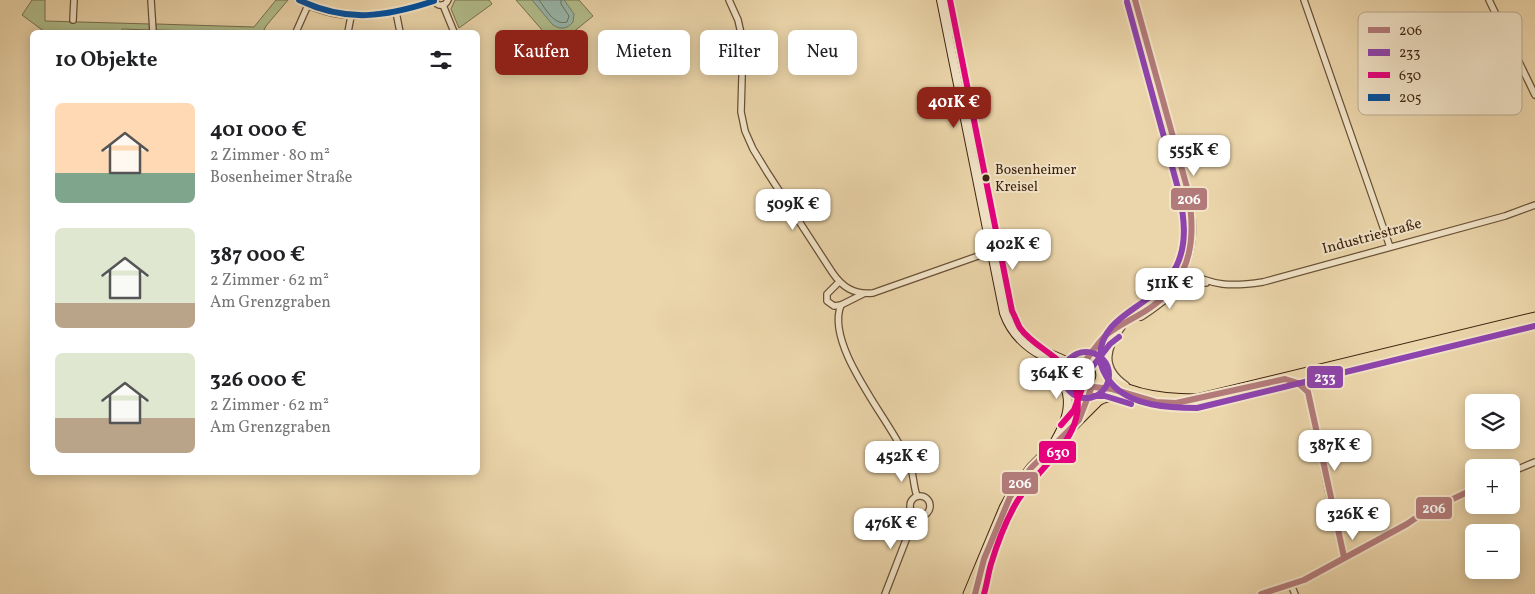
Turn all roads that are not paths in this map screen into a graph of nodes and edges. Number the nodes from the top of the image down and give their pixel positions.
1 (74, 0) edge
2 (151, 0) edge
3 (299, 0) edge
4 (434, 0) edge
5 (448, 0) edge
6 (729, 0) edge
7 (941, 0) edge
8 (946, 0) edge
9 (1135, 0) edge
10 (1304, 0) edge
11 (1489, 0) edge
12 (308, 5) junction
13 (444, 5) junction
14 (396, 12) junction
15 (1495, 12) edge
16 (351, 16) junction
17 (73, 20) dead end
18 (153, 30) edge
19 (297, 30) edge
20 (348, 30) edge
21 (400, 30) edge
22 (453, 30) edge
23 (1522, 68) edge
24 (1535, 95) edge
25 (1535, 206) edge
26 (1390, 246) junction
27 (995, 251) junction
28 (1184, 271) junction
29 (839, 282) junction
30 (1215, 284) junction
31 (863, 294) junction
32 (841, 305) junction
33 (1535, 317) edge
34 (1125, 324) junction
35 (1042, 355) junction
36 (1086, 360) junction
37 (1077, 363) junction
38 (1099, 370) junction
39 (1317, 371) junction
40 (1072, 377) junction
41 (1285, 379) junction
42 (1079, 388) junction
43 (1092, 388) junction
44 (1308, 392) junction
45 (1145, 396) junction
46 (1076, 423) junction
47 (1051, 448) junction
48 (1535, 462) edge
49 (1520, 468) edge
50 (1465, 493) edge
51 (916, 496) junction
52 (916, 514) junction
53 (1344, 557) junction
54 (984, 559) junction
55 (1291, 585) junction
56 (885, 594) edge
57 (968, 594) edge
58 (975, 594) edge
59 (1261, 594) edge
60 (1295, 594) edge

1 - 17 street
2 - 18 street
3 - 12 street
4 - 13 street
4 - 14 street
5 - 13 street
6 - 29 street
7 - 27 street
8 - 27 street
9 - 28 street
10 - 26 street
11 - 15 street
12 - 16 street
12 - 19 street
13 - 22 street
14 - 16 street
14 - 21 street
16 - 20 street
23 - 24 street
25 - 26 street, Industriestraße
26 - 30 street, Industriestraße
27 - 31 street
27 - 35 street
27 - 37 street
28 - 30 street, Industriestraße
28 - 34 street
29 - 31 street
29 - 32 street
30 - 34 street, Industriestraße
31 - 32 street
32 - 51 street
33 - 39 main road
34 - 36 street
34 - 38 street
34 - 45 street
35 - 40 street
35 - 47 street
36 - 37 main road
36 - 38 main road
37 - 40 main road
38 - 43 main road
38 - 45 main road
39 - 41 main road
39 - 44 street
40 - 42 main road
41 - 44 street
41 - 45 main road
42 - 43 main road
42 - 46 main road
43 - 45 main road
43 - 46 main road
44 - 53 street
45 - 46 main road
46 - 47 main road
47 - 54 main road
48 - 49 street
50 - 53 street
51 - 52 street
51 - 52 street
52 - 56 street
53 - 55 street
54 - 57 main road
54 - 58 main road
55 - 59 street
55 - 60 street

